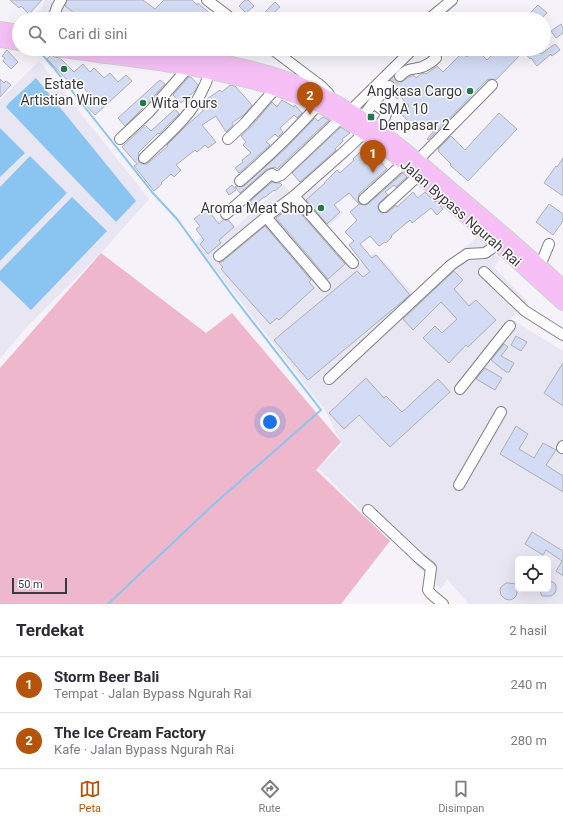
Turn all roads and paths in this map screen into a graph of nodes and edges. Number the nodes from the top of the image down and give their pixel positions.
1 (61, 0) edge
2 (207, 0) edge
3 (452, 0) edge
4 (55, 12) edge
5 (223, 12) edge
6 (438, 12) edge
7 (0, 29) edge
8 (12, 31) edge
9 (0, 40) edge
10 (12, 42) edge
11 (105, 56) edge
12 (182, 56) edge
13 (281, 56) edge
14 (406, 56) edge
15 (436, 58) dead end
16 (188, 68) junction
17 (210, 72) junction
18 (400, 76) tunnel mouth
19 (492, 85) dead end
20 (389, 86) tunnel mouth
21 (276, 88) junction
22 (324, 102) junction
23 (374, 103) junction
24 (351, 115) junction
25 (377, 129) junction
26 (364, 133) junction
27 (120, 139) dead end
28 (228, 139) dead end
29 (144, 158) dead end
30 (418, 160) junction
31 (404, 163) junction
32 (420, 176) junction
33 (240, 180) dead end
34 (294, 196) junction
35 (364, 199) dead end
36 (384, 208) dead end
37 (226, 214) dead end
38 (266, 217) junction
39 (498, 244) junction
40 (549, 244) dead end
41 (219, 256) dead end
42 (353, 263) dead end
43 (540, 266) junction
44 (484, 272) dead end
45 (563, 285) edge
46 (325, 286) dead end
47 (563, 303) edge
48 (510, 326) dead end
49 (563, 335) edge
50 (329, 379) dead end
51 (460, 388) dead end
52 (501, 412) dead end
53 (459, 485) dead end
54 (368, 510) dead end
55 (443, 604) edge

1 - 4 street
2 - 5 street
3 - 6 street
7 - 8 highway
9 - 10 highway
11 - 16 highway, Jalan Bypass Ngurah Rai
12 - 22 highway, Jalan Bypass Ngurah Rai
13 - 22 street
14 - 24 street
15 - 18 street
16 - 17 highway, Jalan Bypass Ngurah Rai
16 - 27 street
17 - 21 highway, Jalan Bypass Ngurah Rai
17 - 29 street
19 - 30 street
20 - 23 street
21 - 22 highway, Jalan Bypass Ngurah Rai
21 - 28 street
22 - 24 highway, Jalan Bypass Ngurah Rai
22 - 33 street
23 - 24 street
23 - 25 street
24 - 25 highway, Jalan Bypass Ngurah Rai
24 - 26 highway, Jalan Bypass Ngurah Rai
24 - 37 street
25 - 30 highway, Jalan Bypass Ngurah Rai
26 - 31 highway, Jalan Bypass Ngurah Rai
26 - 34 street
30 - 43 highway, Jalan Bypass Ngurah Rai
31 - 32 highway, Jalan Bypass Ngurah Rai
31 - 35 street
32 - 36 street
32 - 39 highway, Jalan Bypass Ngurah Rai
34 - 38 street
34 - 42 street
38 - 41 street
38 - 46 street
39 - 47 highway, Jalan Bypass Ngurah Rai
39 - 50 street
40 - 43 street
43 - 45 highway, Jalan Bypass Ngurah Rai
44 - 49 street
48 - 51 street
52 - 53 street
54 - 55 street

